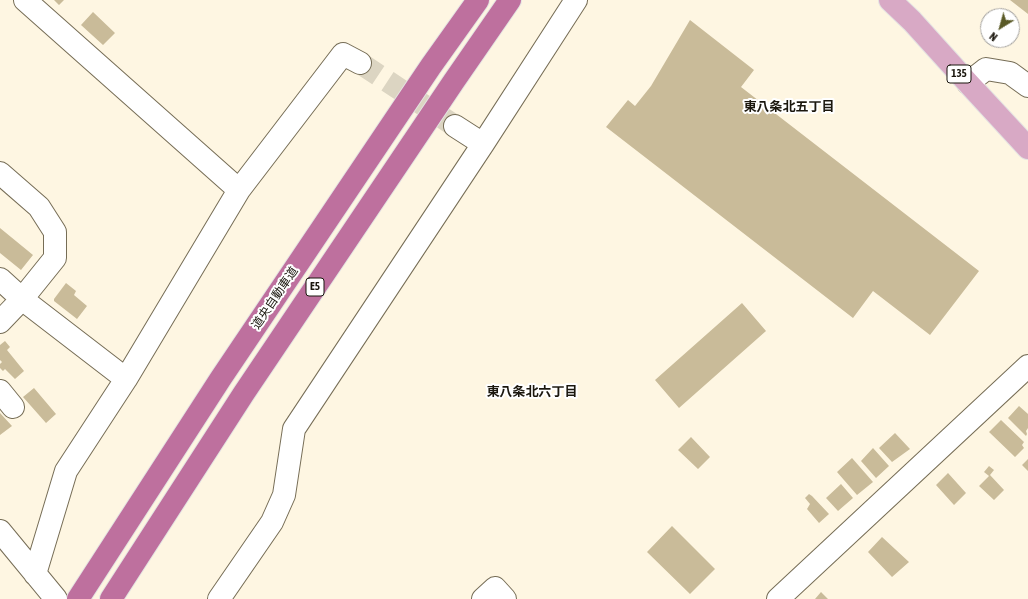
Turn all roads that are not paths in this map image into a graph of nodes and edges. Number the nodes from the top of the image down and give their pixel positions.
1 (25, 0) edge
2 (469, 0) edge
3 (478, 0) edge
4 (510, 0) edge
5 (576, 0) edge
6 (890, 0) edge
7 (360, 63) tunnel mouth
8 (431, 66) junction
9 (968, 83) junction
10 (1028, 86) edge
11 (455, 126) tunnel mouth
12 (483, 144) junction
13 (1028, 148) edge
14 (0, 173) edge
15 (239, 190) junction
16 (0, 279) edge
17 (22, 299) junction
18 (0, 322) edge
19 (1028, 366) edge
20 (126, 379) junction
21 (0, 531) edge
22 (38, 564) junction
23 (49, 597) edge
24 (78, 599) edge
25 (110, 599) edge
26 (219, 599) edge
27 (483, 599) edge
28 (505, 599) edge
29 (778, 599) edge

1 - 15 street
2 - 8 highway
3 - 8 highway, 道央自動車道 / E5
4 - 25 highway, E5
5 - 12 street
6 - 9 main road, 135
7 - 15 street
8 - 24 highway, 道央自動車道 / E5
9 - 10 street
9 - 13 main road, 135
11 - 12 street
12 - 26 street
14 - 17 street
15 - 20 street
16 - 17 street
17 - 18 street
17 - 20 street
19 - 29 street
20 - 22 street
21 - 22 street
22 - 23 street
27 - 28 street

